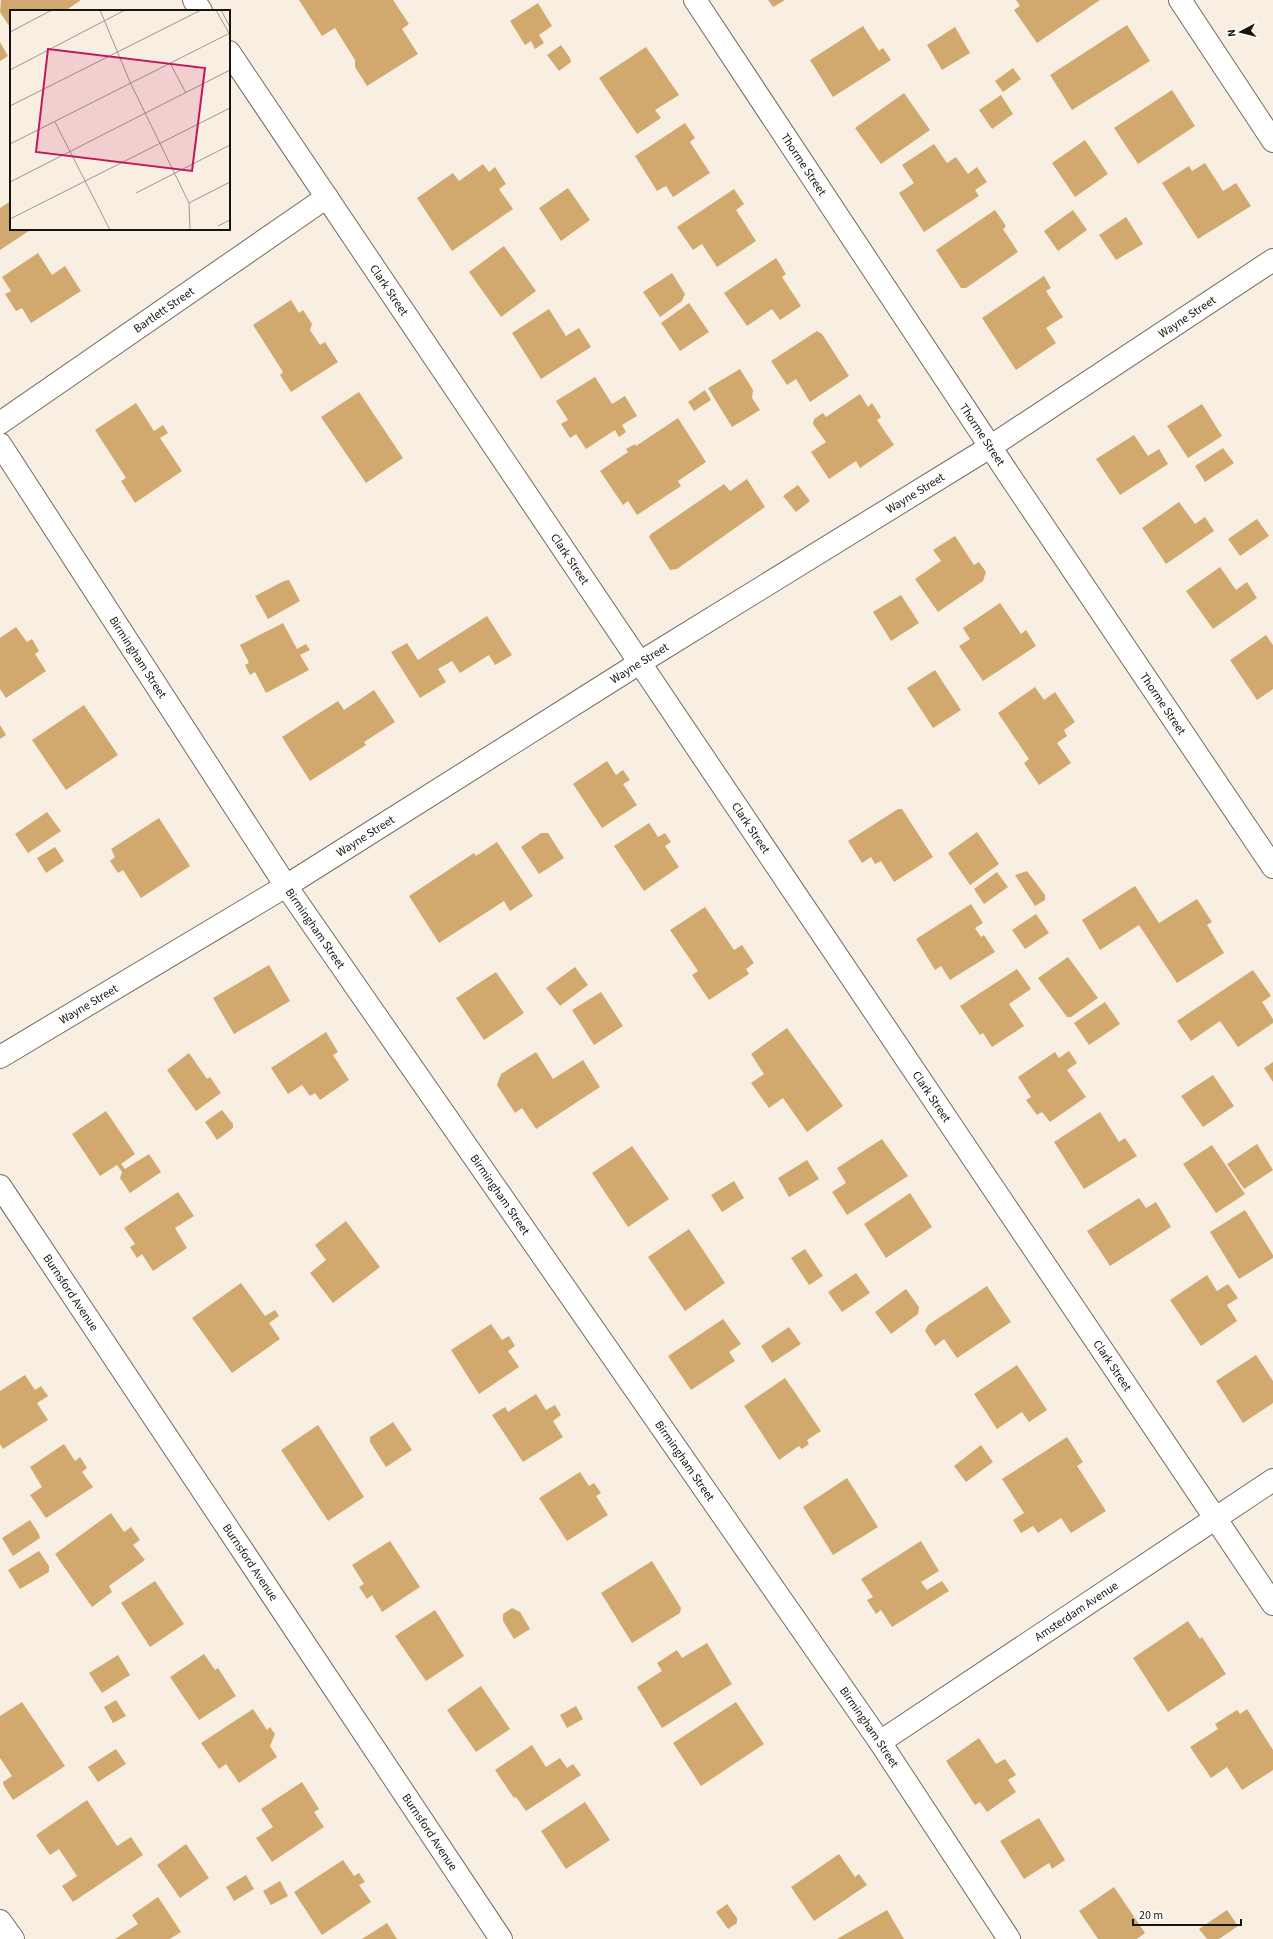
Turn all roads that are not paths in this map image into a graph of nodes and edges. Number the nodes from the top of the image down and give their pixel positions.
1 (194, 0) edge
2 (695, 0) edge
3 (1180, 0) edge
4 (200, 10) edge
5 (230, 53) edge
6 (1273, 141) edge
7 (327, 197) junction
8 (1273, 260) edge
9 (0, 423) edge
10 (0, 444) edge
11 (990, 447) junction
12 (641, 662) junction
13 (1273, 867) edge
14 (286, 886) junction
15 (0, 1058) edge
16 (0, 1186) edge
17 (1273, 1480) edge
18 (1216, 1519) junction
19 (1273, 1604) edge
20 (880, 1742) junction
21 (0, 1921) edge
22 (13, 1939) edge
23 (501, 1939) edge
24 (1010, 1939) edge

1 - 4 street
2 - 11 street, Thorme Street
3 - 6 street
5 - 7 street, Clark Street
7 - 9 street, Bartlett Street
7 - 12 street, Clark Street
8 - 11 street, Wayne Street
10 - 14 street, Birmingham Street
11 - 12 street, Wayne Street
11 - 13 street, Thorme Street
12 - 14 street, Wayne Street
12 - 18 street, Clark Street
14 - 15 street, Wayne Street
14 - 20 street, Birmingham Street
16 - 23 street, Burnsford Avenue
17 - 18 street, Amsterdam Avenue
18 - 19 street, Clark Street
18 - 20 street, Amsterdam Avenue
20 - 24 street, Birmingham Street
21 - 22 street

